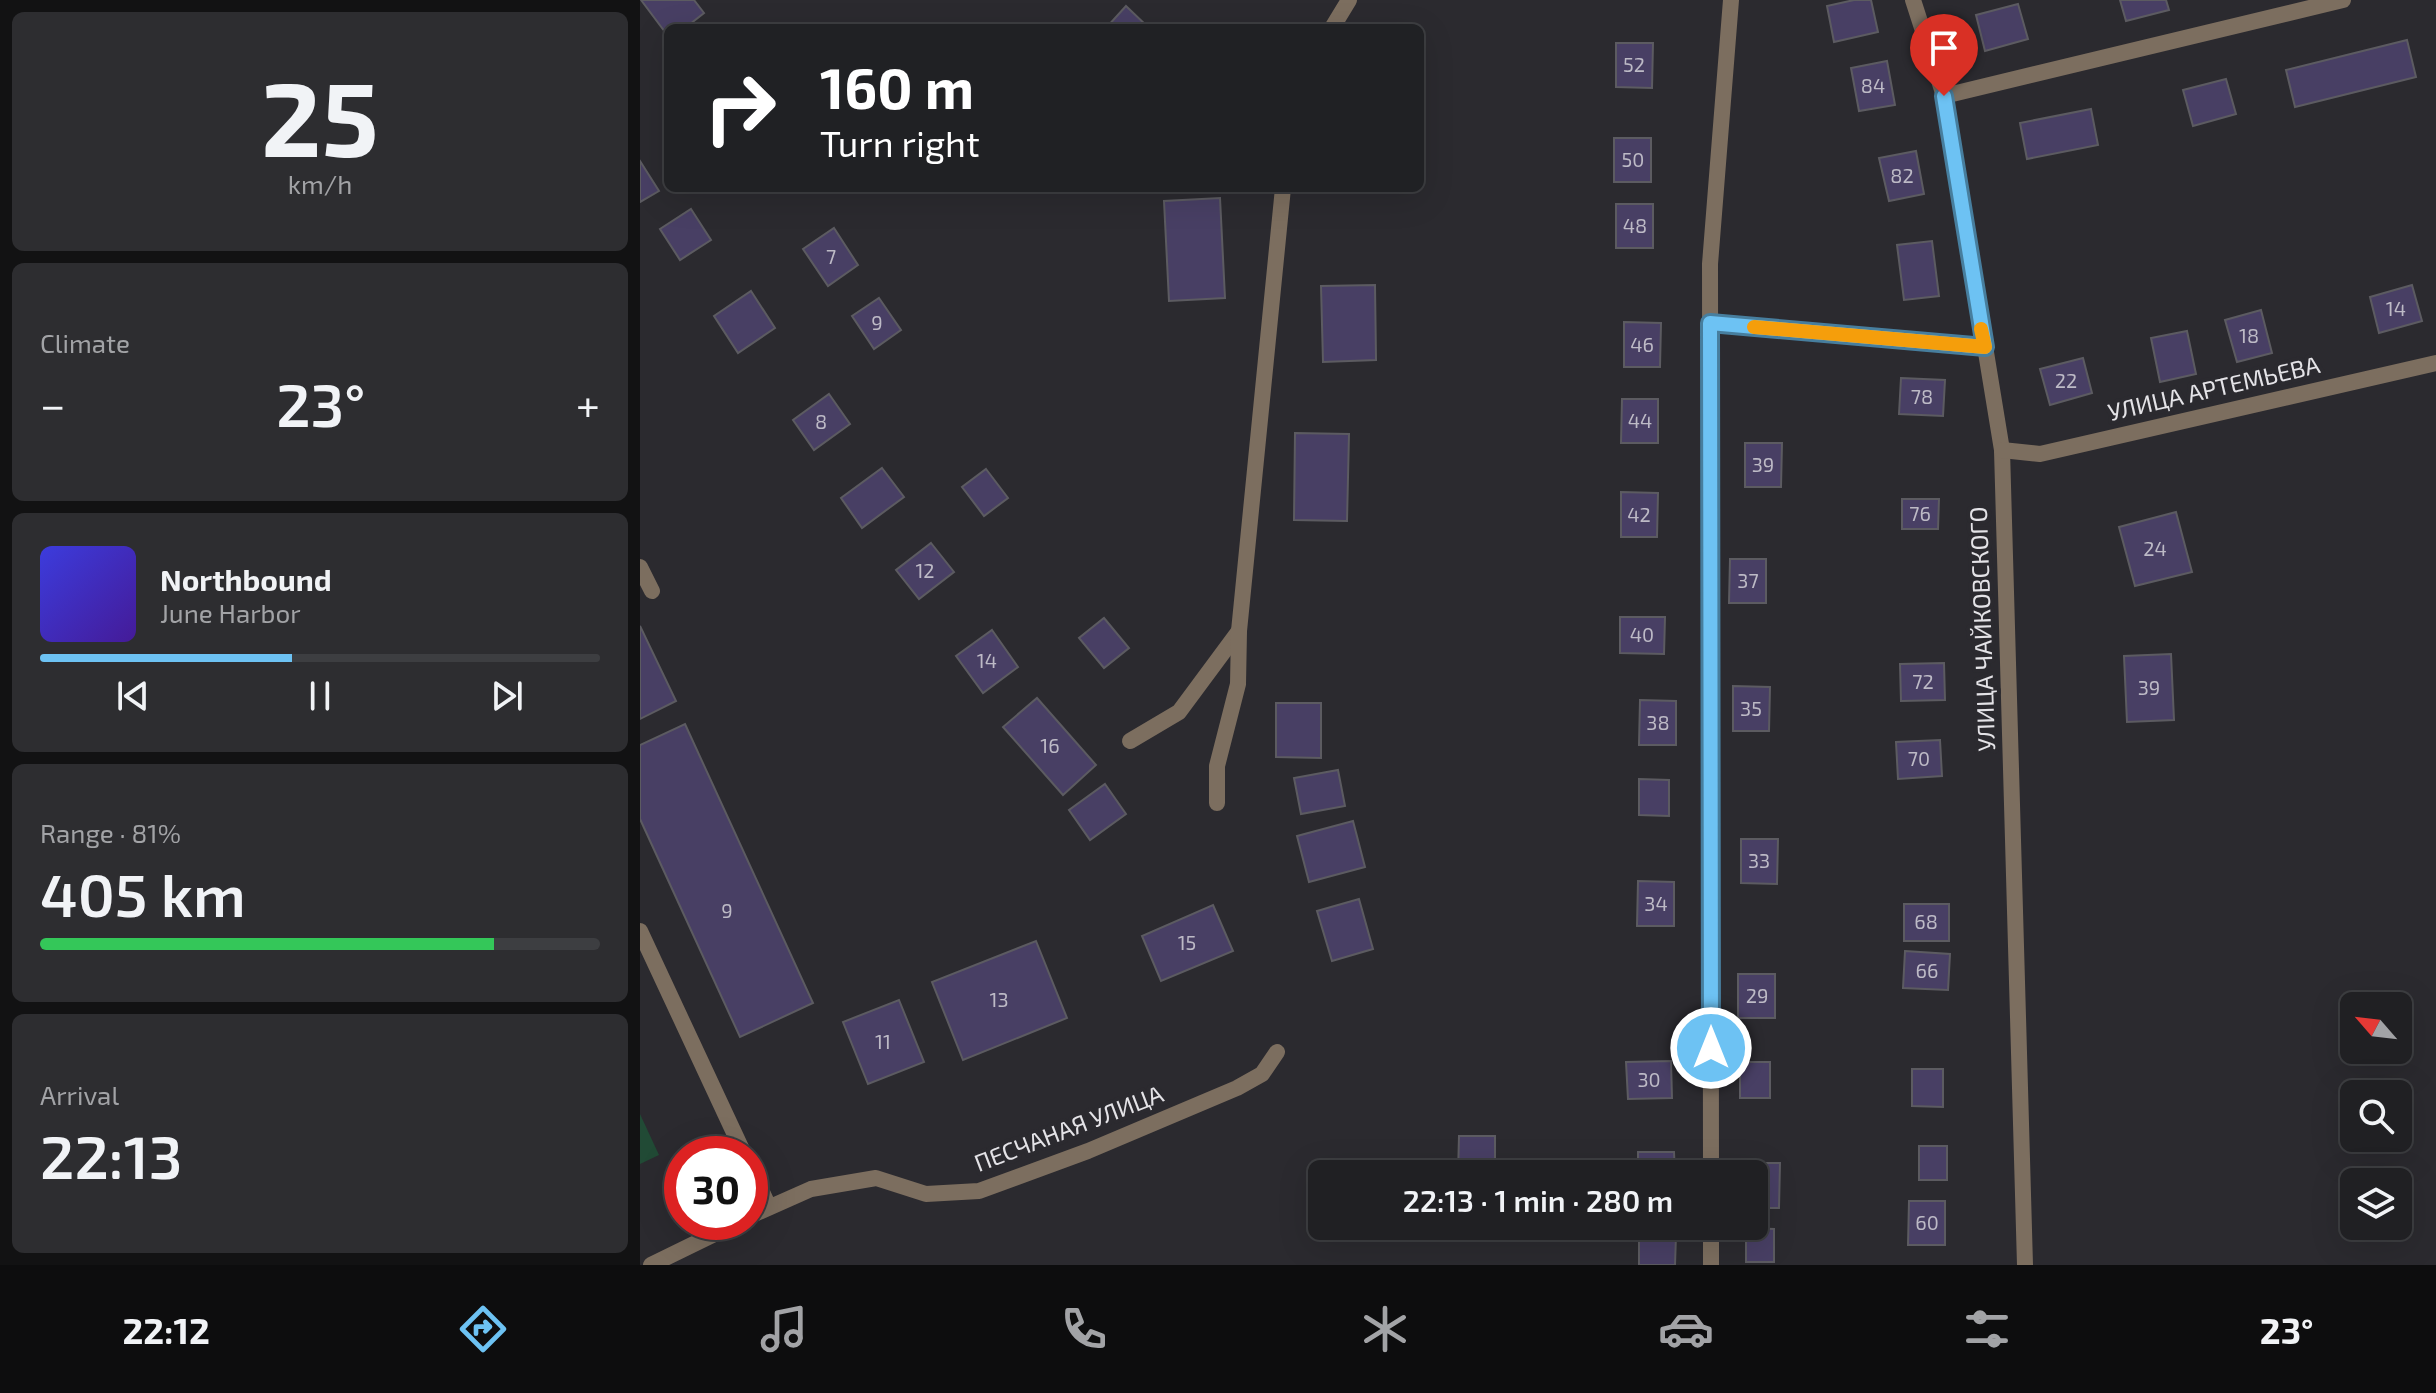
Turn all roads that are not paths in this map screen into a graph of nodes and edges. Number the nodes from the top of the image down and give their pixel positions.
1 (1349, 0) edge
2 (1731, 0) edge
3 (1913, 0) edge
4 (2343, 0) edge
5 (1334, 24) edge
6 (1944, 96) junction
7 (1283, 192) edge
8 (1710, 323) junction
9 (1985, 347) junction
10 (2436, 363) edge
11 (2002, 450) junction
12 (640, 567) edge
13 (652, 591) dead end
14 (1239, 631) junction
15 (1130, 741) dead end
16 (1217, 803) dead end
17 (640, 931) edge
18 (1277, 1052) dead end
19 (736, 1136) edge
20 (1711, 1160) edge
21 (769, 1207) edge
22 (702, 1240) edge
23 (1711, 1240) edge
24 (651, 1265) edge
25 (1711, 1265) edge
26 (2025, 1265) edge

1 - 5 street
2 - 8 street
3 - 6 street, УЛИЦА ЧАЙКОВСКОГО
4 - 6 street
6 - 9 street, УЛИЦА ЧАЙКОВСКОГО
7 - 14 street
8 - 9 street
8 - 20 street
9 - 11 street, УЛИЦА ЧАЙКОВСКОГО
10 - 11 street, УЛИЦА АРТЕМЬЕВА
11 - 26 street, УЛИЦА ЧАЙКОВСКОГО
12 - 13 street
14 - 15 street
14 - 16 street
17 - 19 street
18 - 21 street, ПЕСЧАНАЯ УЛИЦА
22 - 24 street
23 - 25 street

